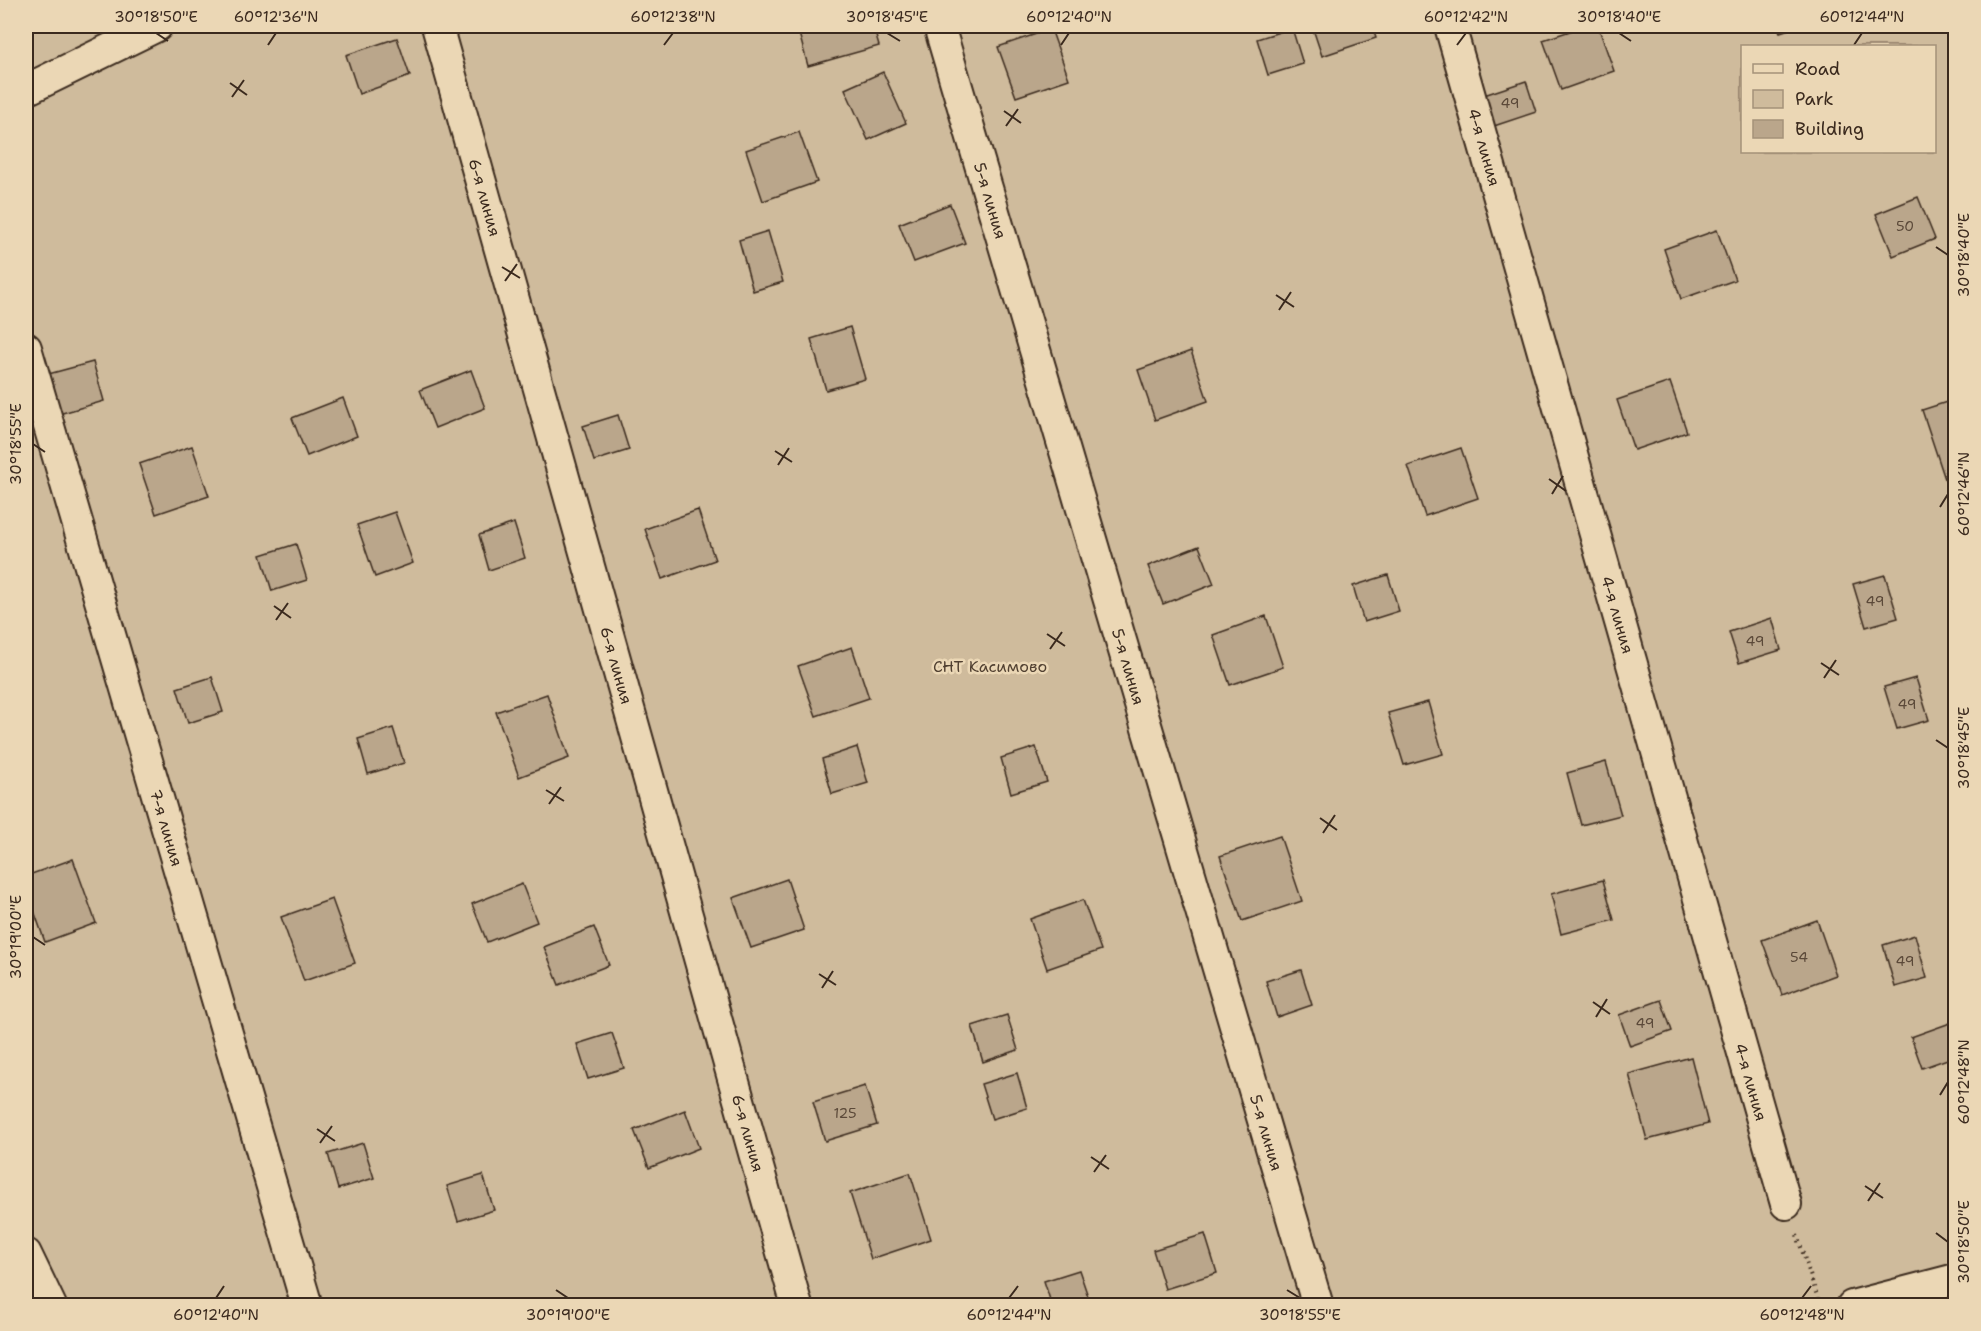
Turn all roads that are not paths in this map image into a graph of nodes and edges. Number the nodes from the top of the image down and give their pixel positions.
1 (157, 26) edge
2 (437, 26) edge
3 (939, 26) edge
4 (1450, 26) edge
5 (26, 90) edge
6 (26, 348) edge
7 (1786, 1204) road end
8 (26, 1254) edge
9 (1956, 1279) edge
10 (51, 1305) edge
11 (307, 1305) edge
12 (797, 1305) edge
13 (1318, 1305) edge
14 (1852, 1305) edge

1 - 5 street
2 - 12 street, 6-я линия
3 - 13 street, 5-я линия
4 - 7 street, 4-я линия
6 - 11 street, 7-я линия
8 - 10 street
9 - 14 street

